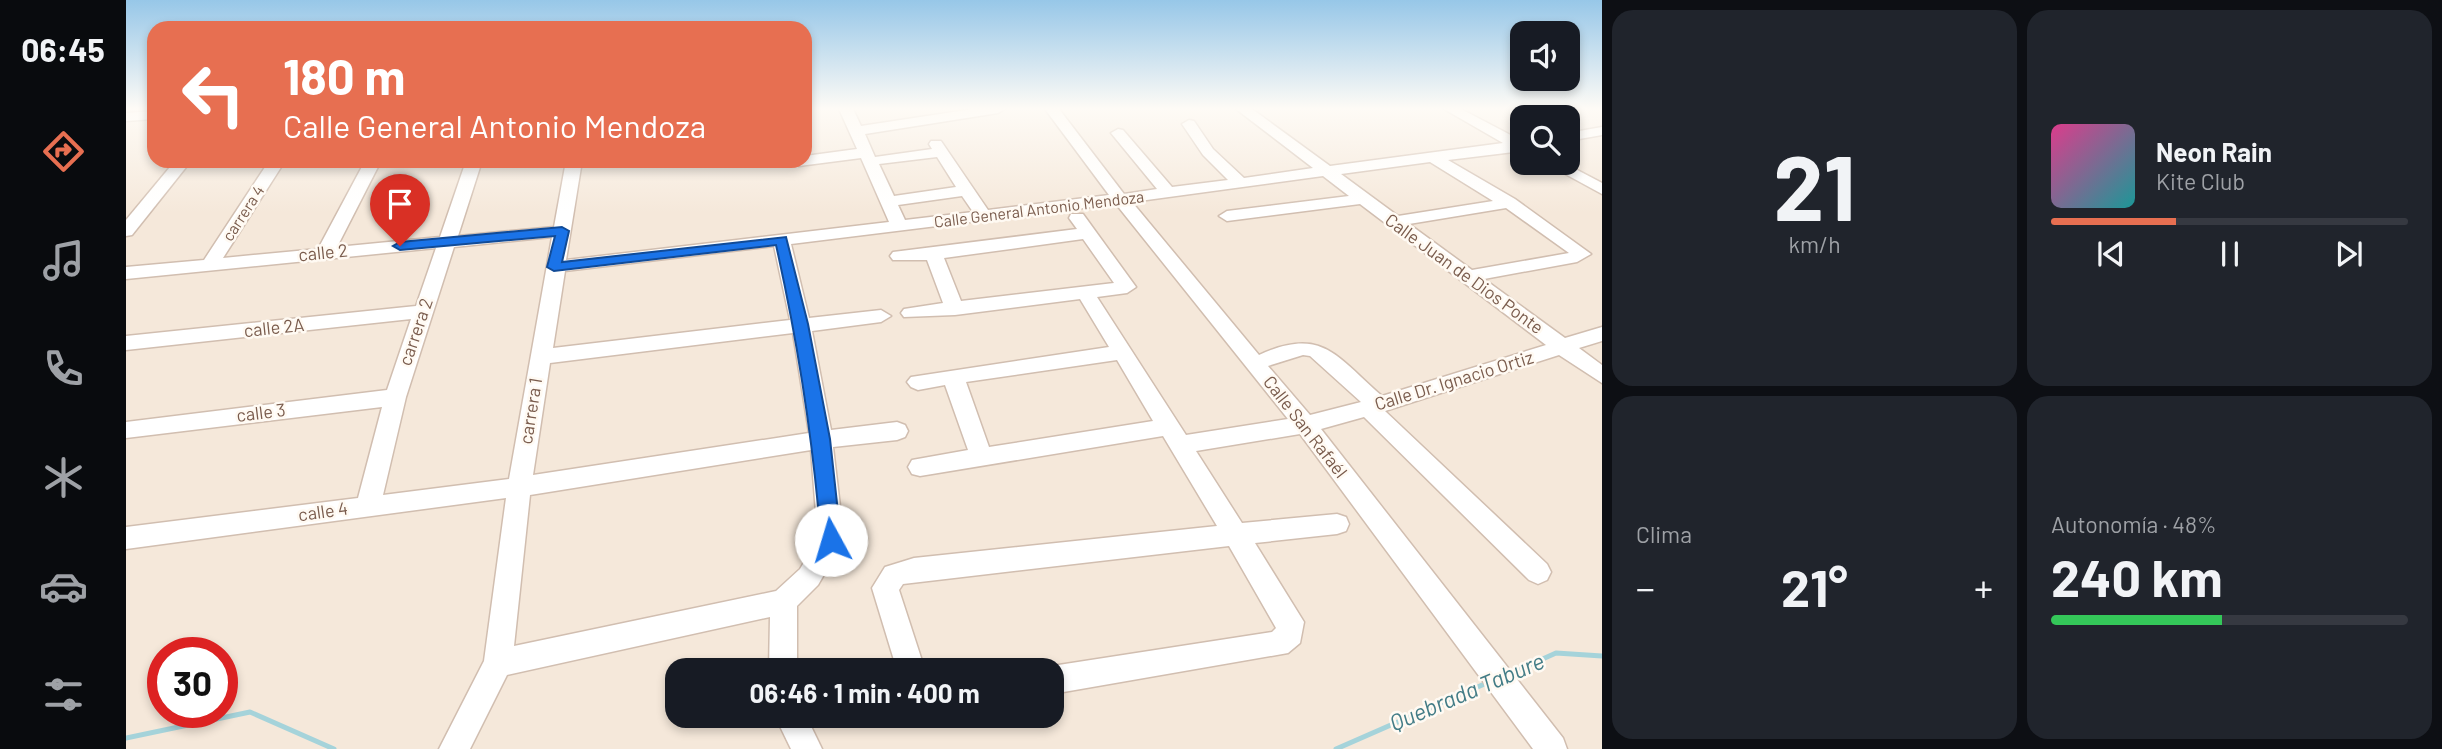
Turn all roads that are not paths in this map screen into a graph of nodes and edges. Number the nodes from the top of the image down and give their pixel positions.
1 (862, 144) edge
2 (1078, 144) edge
3 (1127, 144) edge
4 (1203, 144) edge
5 (1289, 144) edge
6 (1510, 148) edge
7 (865, 153) junction
8 (812, 159) edge
9 (1434, 159) junction
10 (881, 160) dead end
11 (177, 168) edge
12 (272, 168) edge
13 (369, 168) edge
14 (472, 168) edge
15 (573, 168) edge
16 (1325, 171) junction
17 (1577, 175) edge
18 (1240, 181) junction
19 (1602, 188) edge
20 (968, 190) junction
21 (1168, 192) junction
22 (1361, 198) junction
23 (1120, 199) junction
24 (899, 200) dead end
25 (1509, 203) junction
26 (984, 216) junction
27 (1227, 216) dead end
28 (1391, 222) junction
29 (899, 226) junction
30 (126, 230) edge
31 (562, 231) junction
32 (782, 240) junction
33 (450, 241) junction
34 (325, 253) junction
35 (934, 254) junction
36 (899, 256) dead end
37 (209, 266) junction
38 (554, 267) junction
39 (126, 273) edge
40 (1470, 276) junction
41 (1085, 292) junction
42 (955, 309) junction
43 (422, 312) junction
44 (911, 313) dead end
45 (881, 316) dead end
46 (801, 324) junction
47 (1602, 334) edge
48 (126, 343) edge
49 (1564, 347) junction
50 (1122, 352) junction
51 (539, 357) junction
52 (1267, 359) dead end
53 (1602, 376) edge
54 (953, 377) junction
55 (918, 383) dead end
56 (395, 397) junction
57 (1373, 407) junction
58 (1305, 425) junction
59 (126, 430) edge
60 (897, 431) dead end
61 (1174, 436) junction
62 (821, 439) junction
63 (982, 458) junction
64 (920, 467) dead end
65 (519, 487) junction
66 (368, 506) junction
67 (1337, 524) dead end
68 (1234, 534) junction
69 (126, 538) edge
70 (1538, 572) dead end
71 (784, 601) junction
72 (783, 658) edge
73 (907, 658) edge
74 (498, 663) junction
75 (1064, 678) edge
76 (796, 728) edge
77 (454, 749) edge
78 (807, 749) edge
79 (1552, 749) edge

1 - 7 street
2 - 23 street, Calle San Rafaél
3 - 21 street
4 - 18 street
5 - 16 street, Calle Juan de Dios Ponte
6 - 9 street, Calle General Antonio Mendoza
7 - 8 street
7 - 29 street
9 - 16 street, Calle General Antonio Mendoza
9 - 25 street
10 - 20 street
11 - 30 street
12 - 37 street, carrera 4
13 - 34 street
14 - 33 street, carrera 2
15 - 31 street, carrera 1
16 - 18 street, Calle General Antonio Mendoza
16 - 22 street, Calle Juan de Dios Ponte
17 - 19 street
18 - 21 street, Calle General Antonio Mendoza
20 - 24 street
20 - 26 street
21 - 23 street, Calle General Antonio Mendoza
22 - 27 street
22 - 28 street, Calle Juan de Dios Ponte
23 - 26 street, Calle General Antonio Mendoza
23 - 58 street, Calle San Rafaél
25 - 28 street
25 - 40 street
26 - 29 street, Calle General Antonio Mendoza
28 - 40 street, Calle Juan de Dios Ponte
29 - 32 street, Calle General Antonio Mendoza
31 - 33 street, calle 2
31 - 38 street, carrera 1
32 - 38 street, Calle General Antonio Mendoza
32 - 46 street
33 - 34 street, calle 2
33 - 43 street, carrera 2
34 - 37 street, calle 2
35 - 36 street
35 - 41 street
35 - 42 street
37 - 39 street, calle 2
38 - 51 street, carrera 1
40 - 49 street, Calle Juan de Dios Ponte
41 - 42 street
41 - 50 street
42 - 44 street
43 - 48 street, calle 2A
43 - 56 street, carrera 2
45 - 46 street
46 - 51 street
46 - 62 street
47 - 49 street, Calle Dr. Ignacio Ortiz
49 - 53 street, Calle Juan de Dios Ponte
49 - 57 street, Calle Dr. Ignacio Ortiz
50 - 54 street
50 - 61 street
51 - 65 street, carrera 1
52 - 57 street
54 - 55 street
54 - 63 street
56 - 59 street, calle 3
56 - 66 street, carrera 2
57 - 58 street, Calle Dr. Ignacio Ortiz
57 - 70 street
58 - 61 street, Calle Dr. Ignacio Ortiz
58 - 79 street, Calle San Rafaél
60 - 62 street, calle 4
61 - 63 street, Calle Dr. Ignacio Ortiz
61 - 68 street
62 - 65 street, calle 4
62 - 71 street
63 - 64 street, Calle Dr. Ignacio Ortiz
65 - 66 street, calle 4
65 - 74 street, carrera 1
66 - 69 street, calle 4
67 - 68 street
68 - 73 street
68 - 75 street
71 - 72 street
71 - 74 street
74 - 77 street
76 - 78 street

